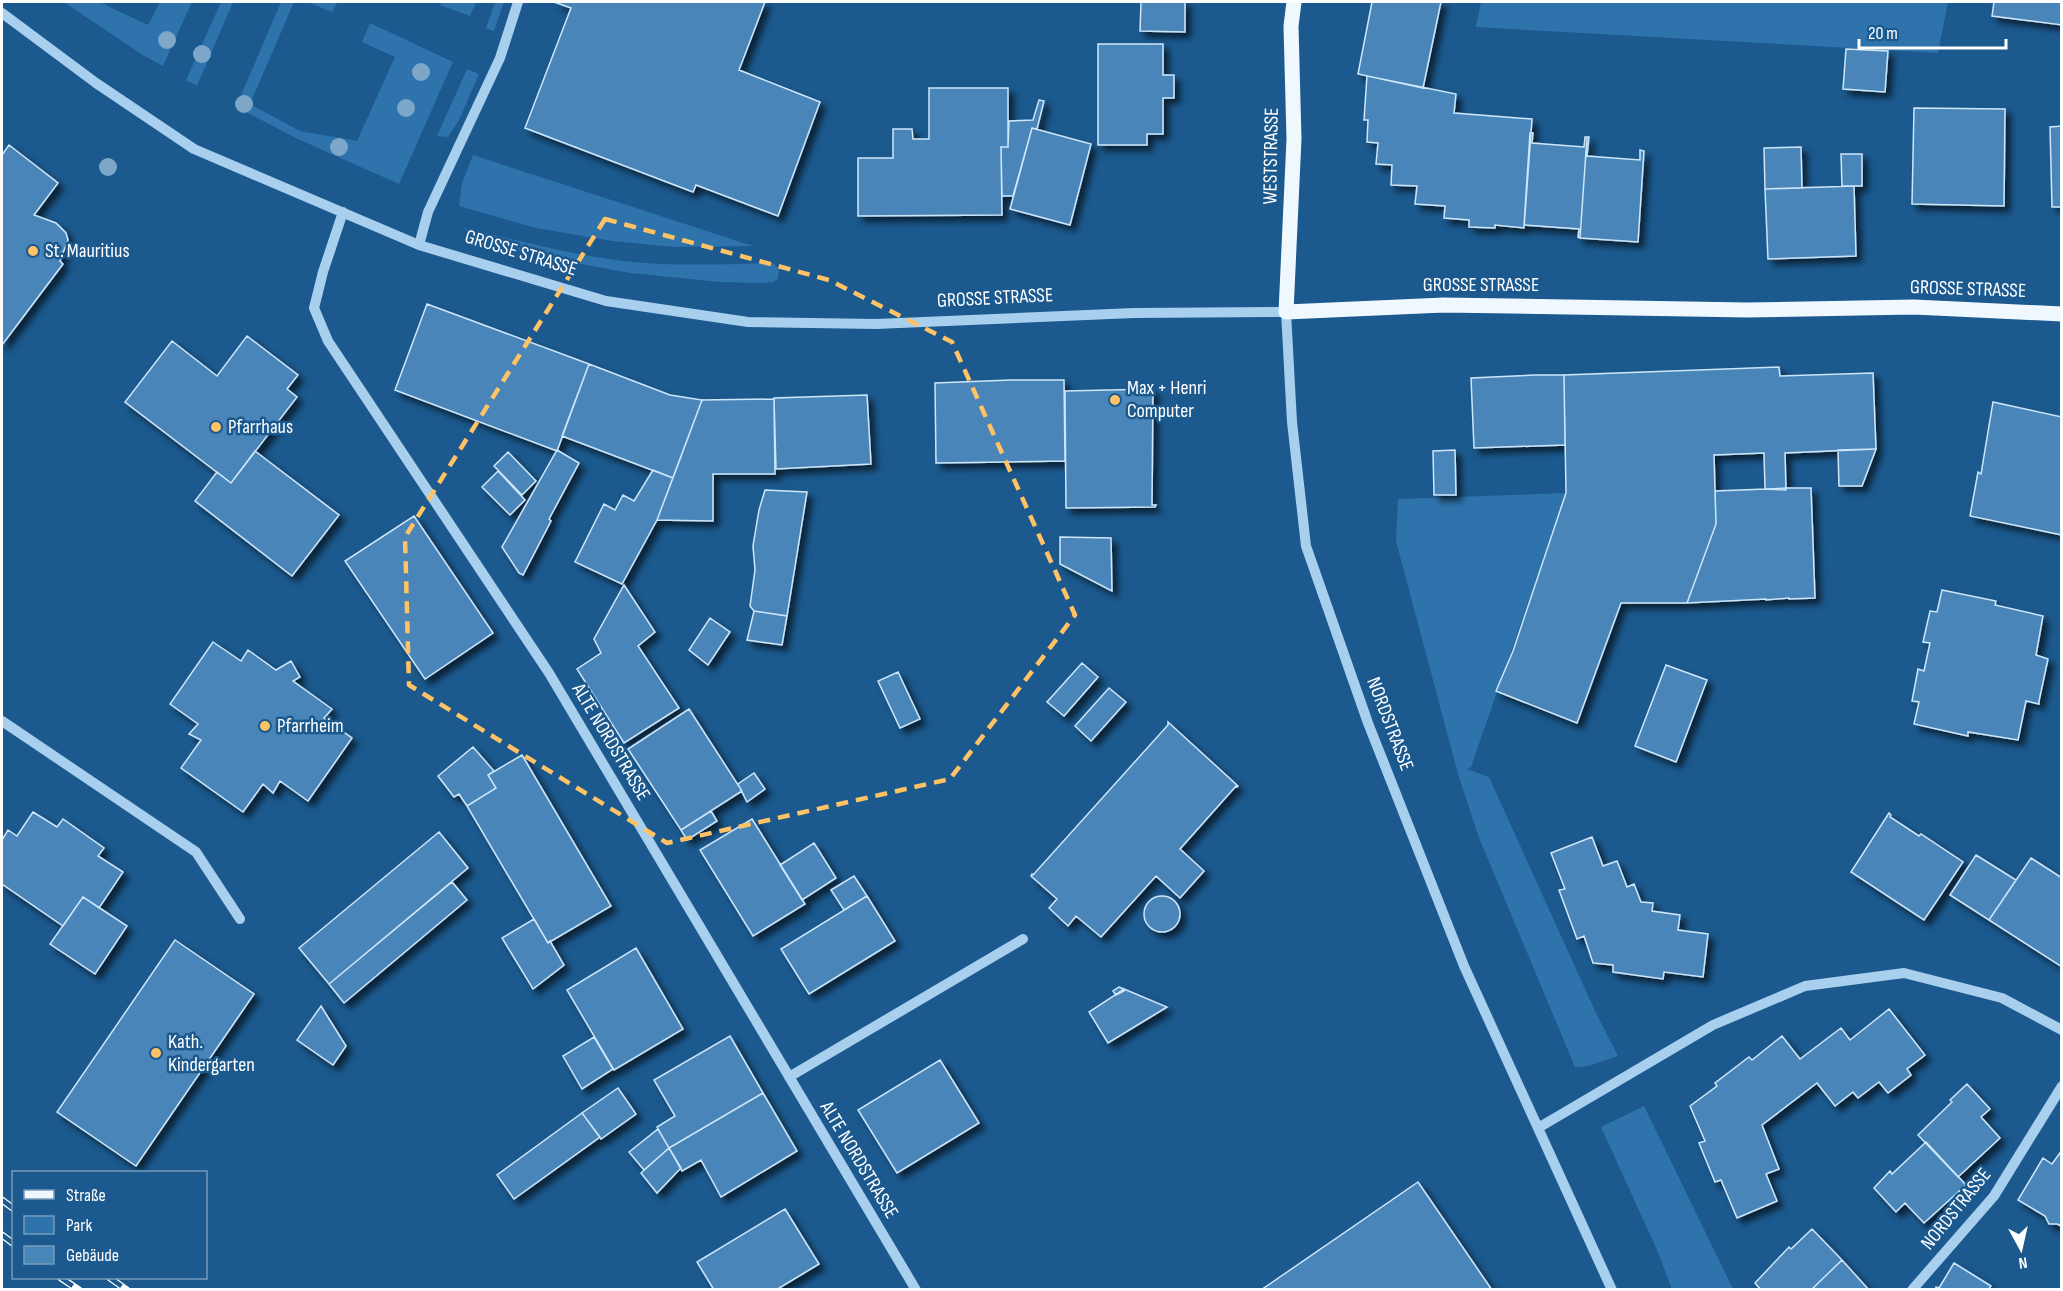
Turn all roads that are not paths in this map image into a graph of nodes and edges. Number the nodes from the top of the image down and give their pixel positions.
1 (518, 2) edge
2 (1294, 2) edge
3 (2, 13) edge
4 (343, 212) junction
5 (419, 245) junction
6 (1286, 312) junction
7 (2061, 314) edge
8 (2, 721) edge
9 (240, 919) dead end
10 (1023, 939) dead end
11 (2061, 1030) edge
12 (789, 1077) junction
13 (2061, 1086) edge
14 (1538, 1128) junction
15 (916, 1290) edge
16 (1612, 1290) edge
17 (1912, 1290) edge

1 - 5 street
2 - 6 main road, WESTSTRASSE
3 - 4 street, GROSSE STRASSE
4 - 5 street, GROSSE STRASSE
4 - 12 street, ALTE NORDSTRASSE
5 - 6 street, GROSSE STRASSE
6 - 7 main road, GROSSE STRASSE
6 - 14 street, NORDSTRASSE
8 - 9 street
10 - 12 street
11 - 14 street
12 - 15 street, ALTE NORDSTRASSE
13 - 17 street, NORDSTRASSE
14 - 16 street, NORDSTRASSE

